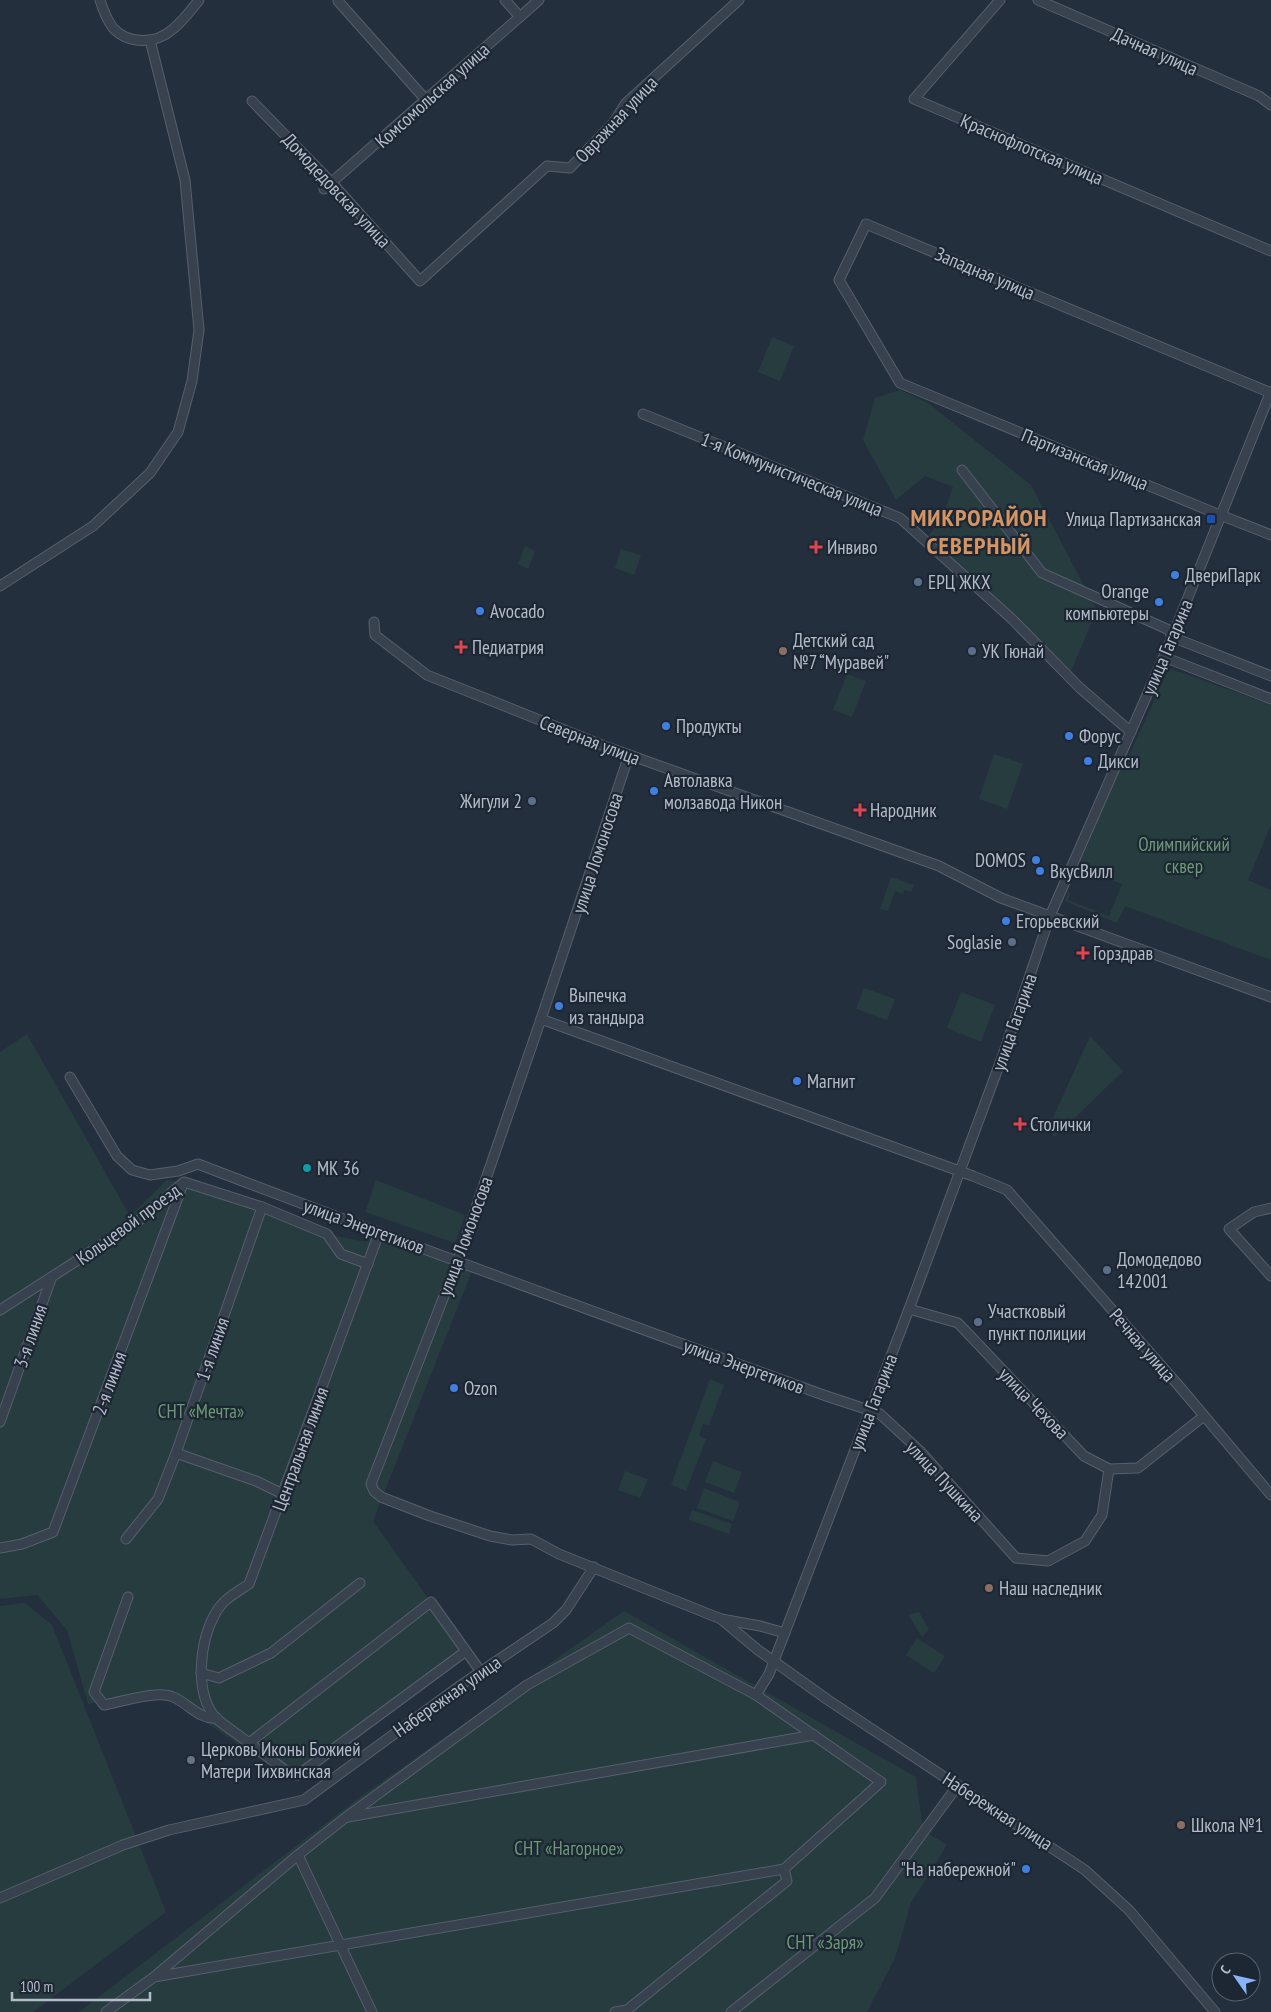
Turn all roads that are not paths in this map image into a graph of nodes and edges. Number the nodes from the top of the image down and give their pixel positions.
1 (100, 0) edge
2 (199, 0) edge
3 (505, 0) edge
4 (539, 0) edge
5 (739, 0) edge
6 (1000, 0) edge
7 (1038, 0) edge
8 (338, 1) edge
9 (520, 17) junction
10 (150, 40) junction
11 (426, 100) junction
12 (252, 101) dead end
13 (1271, 105) edge
14 (328, 186) junction
15 (1271, 252) edge
16 (420, 281) joint
17 (900, 383) joint
18 (1271, 392) edge
19 (644, 414) dead end
20 (962, 470) dead end
21 (1221, 516) junction
22 (1271, 534) edge
23 (0, 586) edge
24 (374, 622) dead end
25 (1172, 637) junction
26 (1164, 657) junction
27 (1271, 676) edge
28 (1271, 699) edge
29 (1131, 732) junction
30 (629, 754) junction
31 (1050, 916) junction
32 (1271, 997) edge
33 (541, 1019) junction
34 (70, 1077) dead end
35 (959, 1171) junction
36 (184, 1182) junction
37 (262, 1207) junction
38 (1271, 1208) edge
39 (379, 1233) junction
40 (458, 1260) junction
41 (368, 1264) junction
42 (1271, 1276) edge
43 (51, 1279) junction
44 (909, 1309) junction
45 (0, 1310) edge
46 (870, 1410) junction
47 (1204, 1416) junction
48 (0, 1422) edge
49 (176, 1453) junction
50 (1109, 1469) junction
51 (283, 1494) junction
52 (1271, 1495) edge
53 (126, 1539) dead end
54 (0, 1548) edge
55 (594, 1567) junction
56 (360, 1583) dead end
57 (128, 1597) dead end
58 (721, 1619) junction
59 (760, 1626) junction
60 (785, 1633) junction
61 (751, 1644) junction
62 (466, 1651) junction
63 (774, 1660) junction
64 (481, 1672) junction
65 (200, 1673) junction
66 (756, 1695) junction
67 (217, 1718) junction
68 (814, 1735) junction
69 (249, 1742) junction
70 (958, 1786) junction
71 (345, 1818) junction
72 (298, 1855) junction
73 (784, 1869) junction
74 (0, 1898) edge
75 (341, 1945) junction
76 (154, 1977) junction
77 (106, 2012) edge
78 (372, 2012) edge
79 (615, 2012) edge
80 (730, 2012) edge
81 (1215, 2012) edge

1 - 10 street
2 - 10 street
3 - 9 street
4 - 9 street, Комсомольская улица
5 - 16 street, Овражная улица
6 - 15 street, Краснофлотская улица
7 - 13 street, Дачная улица
8 - 11 street
9 - 11 street, Комсомольская улица
10 - 23 street
11 - 14 street, Комсомольская улица
12 - 14 street, Домодедовская улица
14 - 16 street, Домодедовская улица
17 - 18 street, Западная улица
17 - 21 street, Партизанская улица
18 - 21 street, улица Гагарина
19 - 29 street, 1-я Коммунистическая улица
20 - 25 street
21 - 22 street, Партизанская улица
21 - 25 street, улица Гагарина
24 - 30 street, Северная улица
25 - 26 street, улица Гагарина
25 - 27 street
26 - 28 street
26 - 29 street, улица Гагарина
29 - 31 street, улица Гагарина
30 - 31 street, Северная улица
30 - 33 street, улица Ломоносова
31 - 32 street, Северная улица
31 - 35 street, улица Гагарина
33 - 35 street, Речная улица
33 - 40 street, улица Ломоносова
34 - 39 street, улица Энергетиков
35 - 44 street, улица Гагарина
35 - 47 street, Речная улица
36 - 37 street, Кольцевой проезд
36 - 43 street, Кольцевой проезд
36 - 54 street, 2-я линия
37 - 41 street, Кольцевой проезд
37 - 49 street, 1-я линия
38 - 42 street
39 - 40 street, улица Энергетиков
39 - 41 street, Центральная линия
40 - 46 street, улица Энергетиков
40 - 55 street, улица Ломоносова
41 - 51 street, Центральная линия
43 - 45 street, Кольцевой проезд
43 - 48 street, 3-я линия
44 - 46 street, улица Гагарина
44 - 50 street, улица Чехова
46 - 50 street, улица Пушкина
46 - 60 street, улица Гагарина
47 - 50 street
47 - 52 street, Речная улица
49 - 51 street
49 - 53 street, 1-я линия
51 - 65 street, Центральная линия
55 - 58 street, Набережная улица
55 - 64 street, Набережная улица
56 - 65 street
57 - 67 street
58 - 59 street, Набережная улица
58 - 61 street, Набережная улица
59 - 60 street, Набережная улица
59 - 61 street
60 - 63 street, улица Гагарина
61 - 63 street, Набережная улица
62 - 64 street
62 - 69 street
62 - 69 street
63 - 66 street, улица Гагарина
63 - 70 street, Набережная улица
64 - 74 street, Набережная улица
65 - 67 street
66 - 68 street
66 - 71 street
67 - 69 street
68 - 71 street
68 - 73 street
70 - 80 street
70 - 81 street, Набережная улица
71 - 72 street
72 - 75 street
72 - 76 street
73 - 75 street
73 - 79 street
75 - 76 street
75 - 78 street
76 - 77 street

